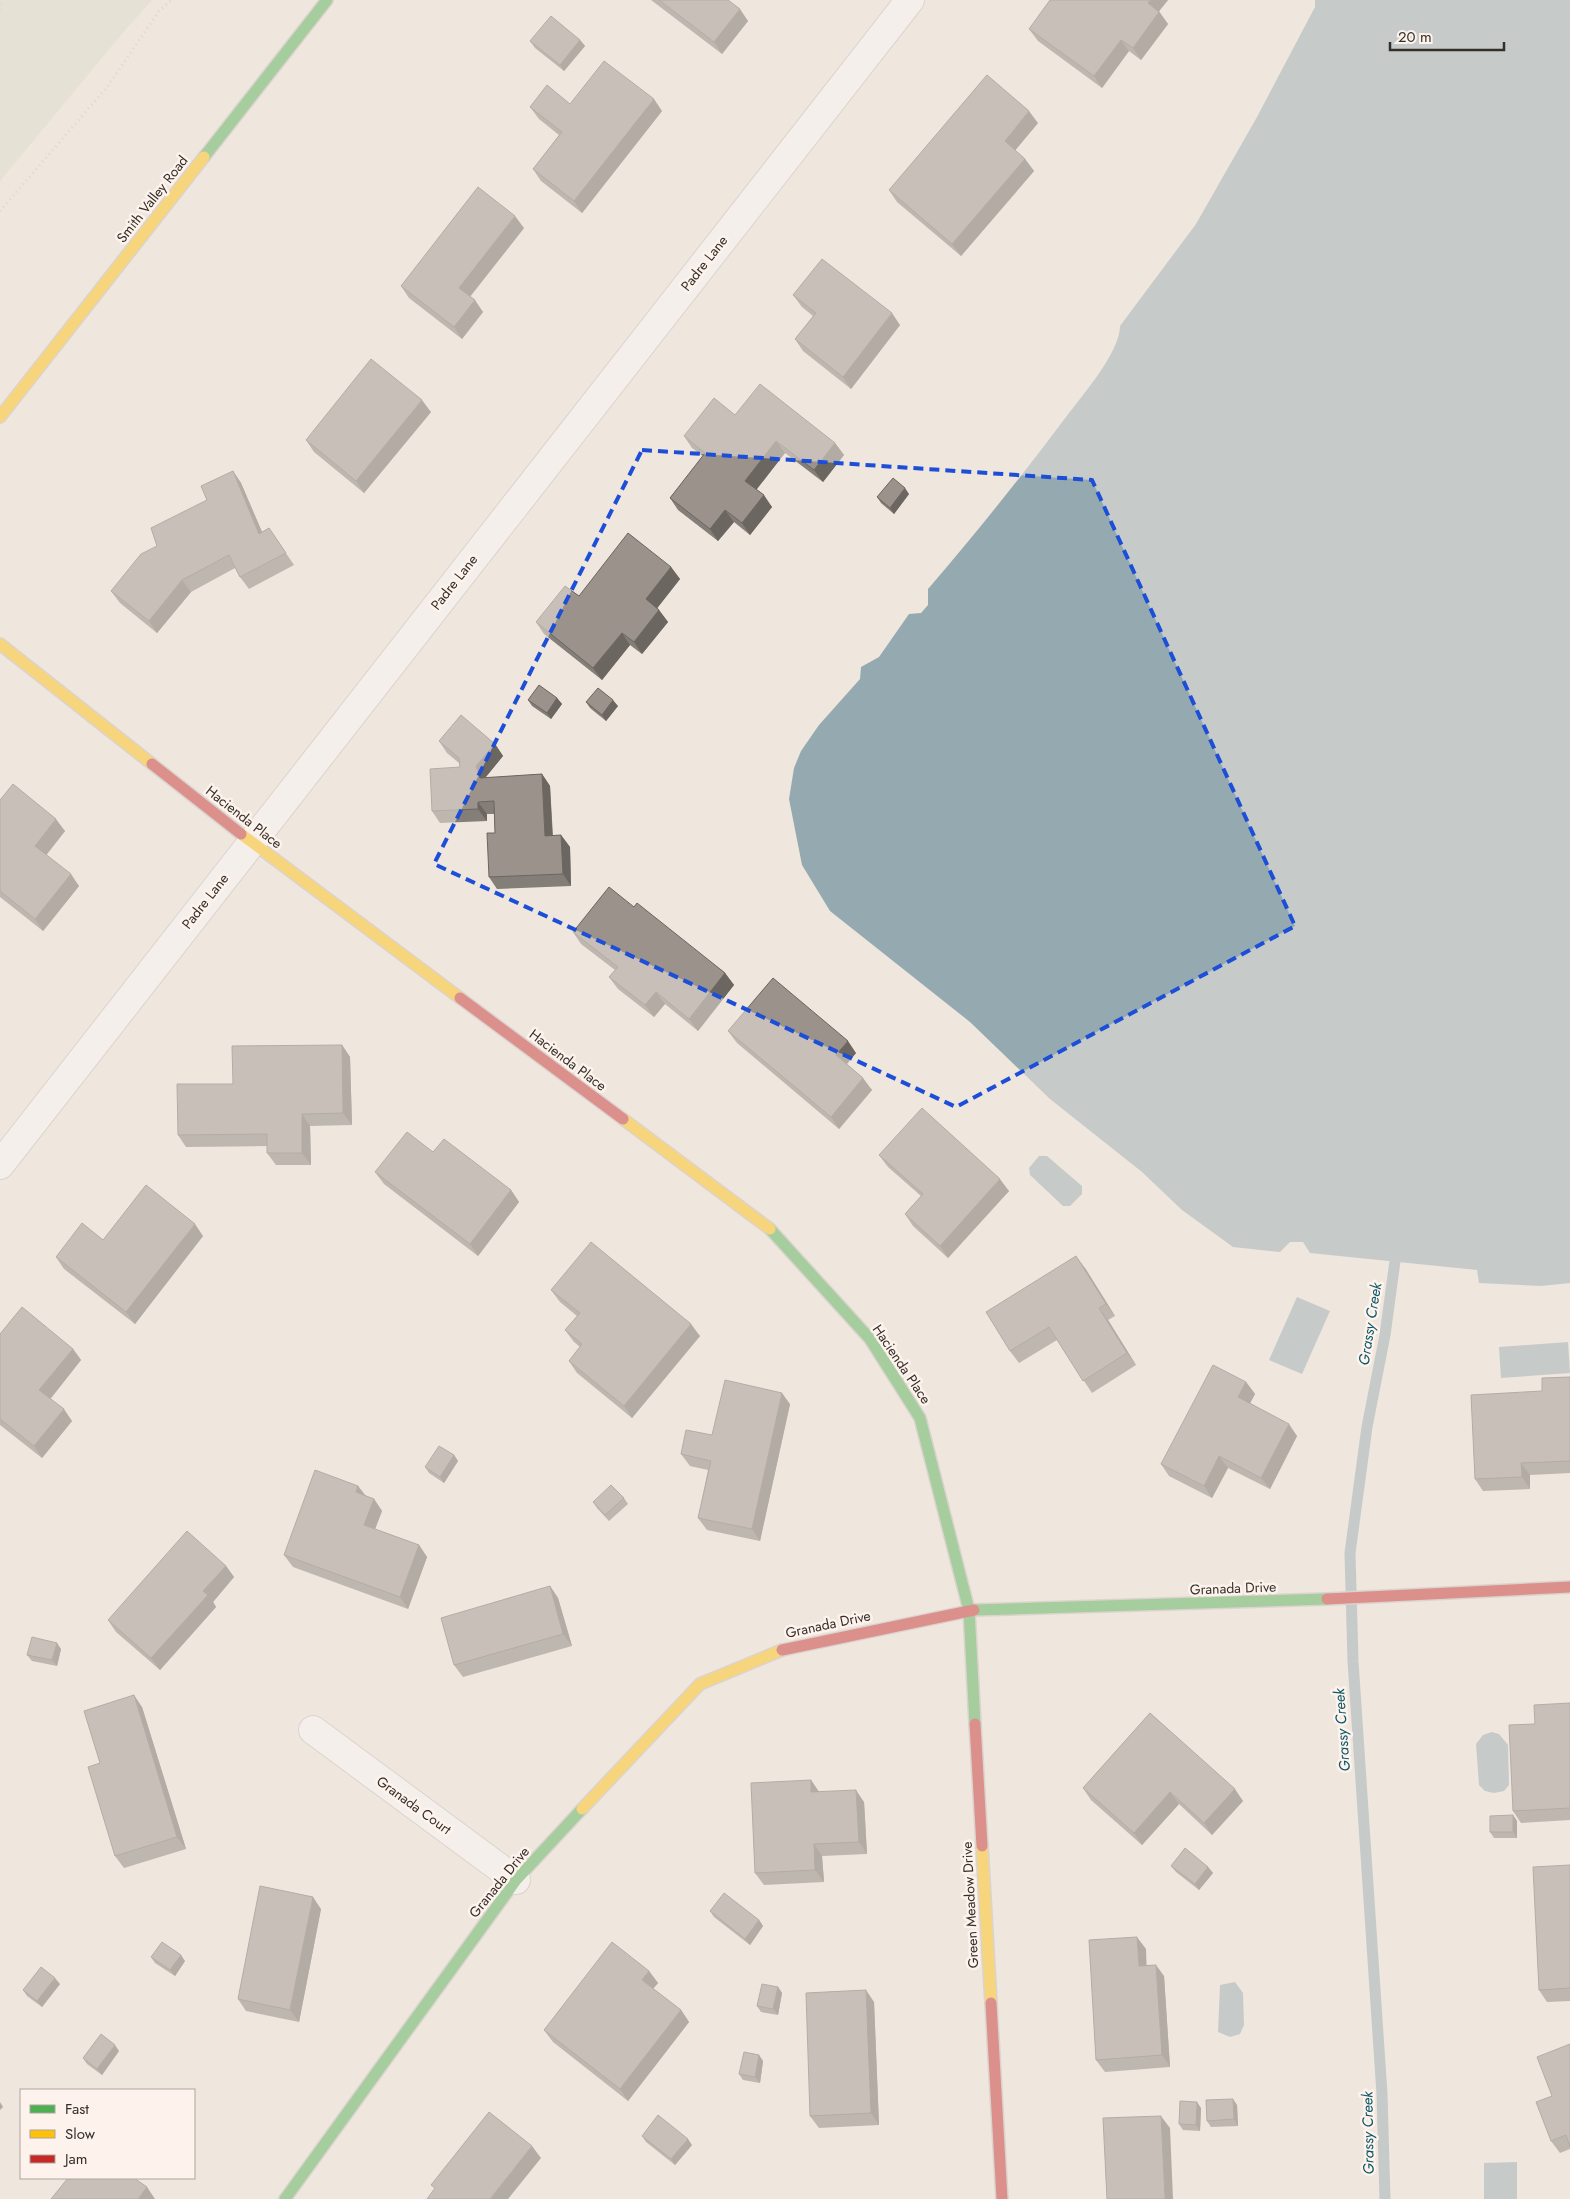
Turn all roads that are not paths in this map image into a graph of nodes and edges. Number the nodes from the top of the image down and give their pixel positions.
1 (327, 0) edge
2 (910, 0) edge
3 (0, 417) edge
4 (0, 644) edge
5 (251, 842) junction
6 (0, 1165) edge
7 (1570, 1587) edge
8 (968, 1610) junction
9 (313, 1730) dead end
10 (516, 1880) junction
11 (285, 2199) edge
12 (1002, 2199) edge

1 - 3 street, Smith Valley Road
2 - 5 street, Padre Lane
4 - 5 street, Hacienda Place
5 - 6 street, Padre Lane
5 - 8 street, Hacienda Place
7 - 8 street, Granada Drive
8 - 10 street, Granada Drive
8 - 12 street, Green Meadow Drive
9 - 10 street, Granada Court
10 - 11 street, Granada Drive

